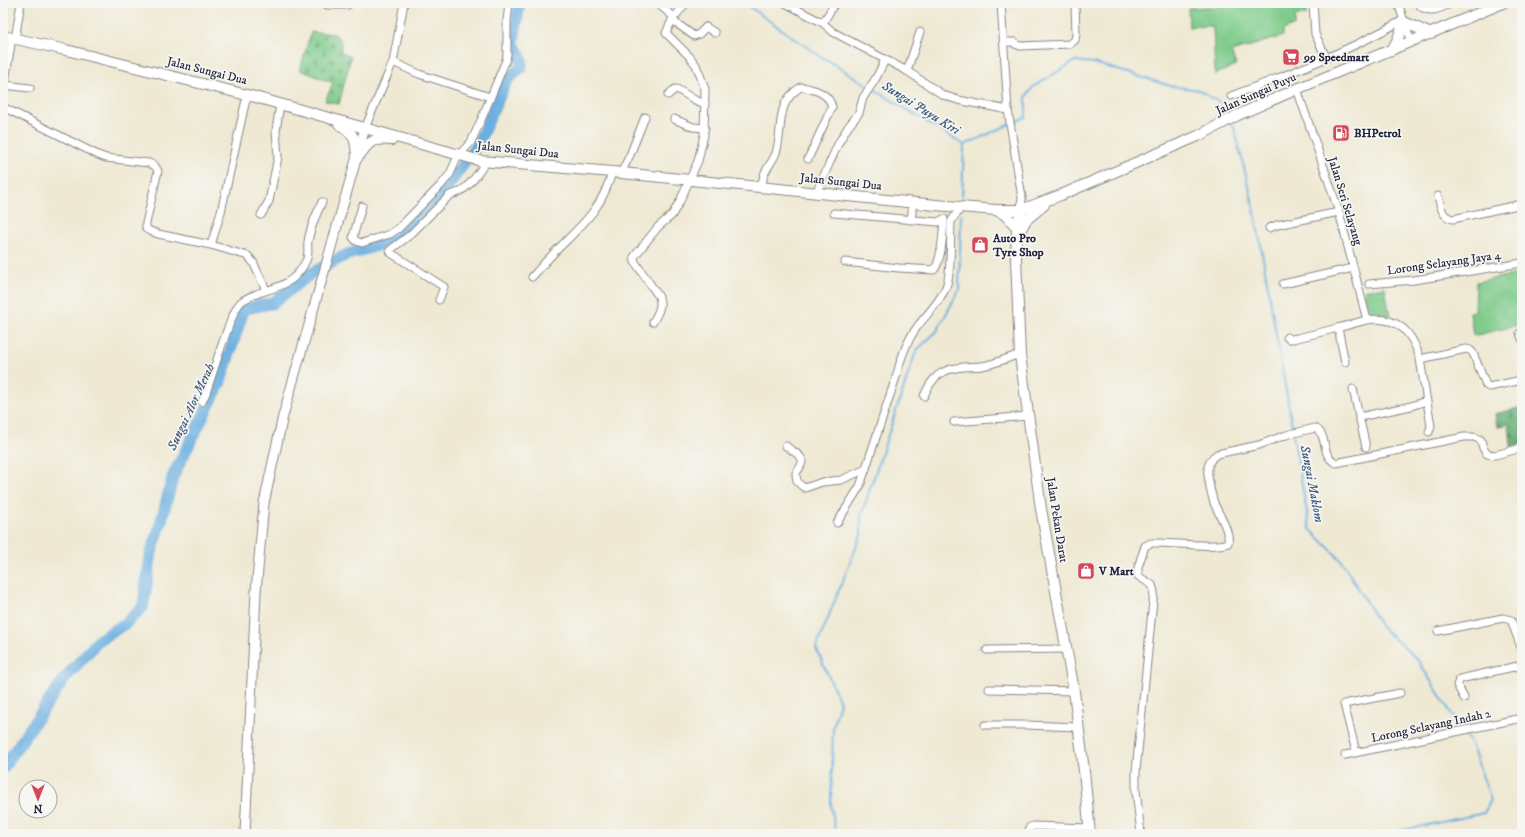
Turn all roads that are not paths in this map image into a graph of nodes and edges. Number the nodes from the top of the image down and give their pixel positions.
1 (21, 3) edge
2 (325, 3) edge
3 (404, 3) edge
4 (510, 3) edge
5 (656, 3) edge
6 (686, 3) edge
7 (785, 3) edge
8 (835, 3) edge
9 (1001, 3) edge
10 (1075, 3) edge
11 (1312, 3) edge
12 (1398, 3) edge
13 (1418, 3) edge
14 (1452, 3) edge
15 (1503, 3) edge
16 (348, 5) dead end
17 (673, 19) junction
18 (1403, 21) junction
19 (823, 23) junction
20 (920, 32) dead end
21 (715, 33) dead end
22 (1431, 34) junction
23 (9, 37) edge
24 (1004, 42) junction
25 (1411, 42) junction
26 (3, 47) edge
27 (1392, 50) junction
28 (1326, 57) junction
29 (885, 60) junction
30 (393, 62) junction
31 (907, 71) junction
32 (4, 85) junction
33 (1254, 87) junction
34 (30, 88) dead end
35 (1297, 89) junction
36 (3, 94) edge
37 (247, 95) junction
38 (668, 95) dead end
39 (1231, 96) dead end
40 (490, 97) junction
41 (280, 104) junction
42 (705, 104) junction
43 (1261, 106) junction
44 (3, 107) edge
45 (1008, 112) junction
46 (645, 118) dead end
47 (332, 119) junction
48 (674, 119) dead end
49 (365, 128) junction
50 (705, 128) junction
51 (406, 140) junction
52 (460, 156) junction
53 (357, 158) junction
54 (808, 160) dead end
55 (484, 162) junction
56 (616, 172) junction
57 (690, 180) junction
58 (762, 187) junction
59 (816, 193) junction
60 (1061, 195) junction
61 (1438, 196) dead end
62 (322, 202) dead end
63 (912, 202) junction
64 (1522, 204) edge
65 (936, 205) junction
66 (362, 206) dead end
67 (960, 207) junction
68 (996, 210) junction
69 (1021, 210) junction
70 (1339, 212) junction
71 (834, 213) dead end
72 (261, 215) dead end
73 (910, 220) junction
74 (947, 221) junction
75 (1269, 228) dead end
76 (1017, 232) junction
77 (211, 245) junction
78 (845, 262) dead end
79 (1522, 263) edge
80 (1353, 268) junction
81 (532, 277) dead end
82 (1283, 284) dead end
83 (1369, 284) dead end
84 (266, 290) junction
85 (439, 300) dead end
86 (1367, 320) junction
87 (653, 322) dead end
88 (1338, 328) junction
89 (1287, 336) dead end
90 (1020, 354) junction
91 (1420, 359) junction
92 (1346, 362) dead end
93 (1522, 380) edge
94 (1353, 389) dead end
95 (924, 396) dead end
96 (1426, 400) junction
97 (202, 402) dead end
98 (1028, 416) junction
99 (1359, 417) junction
100 (954, 422) dead end
101 (1429, 432) dead end
102 (786, 446) dead end
103 (1366, 447) dead end
104 (1522, 448) edge
105 (866, 469) junction
106 (837, 523) dead end
107 (1438, 631) dead end
108 (1521, 646) edge
109 (987, 650) dead end
110 (1067, 650) junction
111 (1522, 665) edge
112 (989, 689) dead end
113 (1074, 691) junction
114 (1400, 693) dead end
115 (1464, 698) dead end
116 (1522, 718) edge
117 (985, 725) dead end
118 (1079, 727) junction
119 (1356, 752) junction
120 (1344, 755) dead end
121 (1090, 831) edge
122 (244, 834) edge
123 (1027, 834) edge
124 (1141, 834) edge

1 - 23 street
2 - 16 street
3 - 30 street
4 - 40 street
5 - 17 street
6 - 17 street
7 - 19 street
8 - 19 street
9 - 24 street
10 - 24 street
11 - 28 street
12 - 18 street
13 - 14 street
15 - 22 main road, Jalan Sungai Puyu
17 - 21 street
17 - 42 street
18 - 22 main road
18 - 25 street
18 - 27 main road
18 - 28 street
19 - 29 street
20 - 31 street
22 - 25 main road, Jalan Sungai Puyu
23 - 26 street
23 - 32 street
23 - 37 main road, Jalan Sungai Dua
24 - 45 street
25 - 27 main road, Jalan Sungai Puyu
27 - 35 main road, Jalan Sungai Puyu
28 - 33 street
29 - 31 street
29 - 59 street
30 - 40 street
30 - 49 street
31 - 45 street
32 - 34 street
32 - 36 street
33 - 39 street
33 - 43 street
35 - 43 main road, Jalan Sungai Puyu
35 - 70 street, Jalan Seri Selayang
37 - 41 main road, Jalan Sungai Dua
37 - 77 street
38 - 42 street
40 - 52 street
41 - 47 main road, Jalan Sungai Dua
41 - 72 street
42 - 50 street
43 - 60 main road, Jalan Sungai Puyu
44 - 77 street
45 - 69 street
46 - 56 street
47 - 49 main road, Jalan Sungai Dua
47 - 53 main road
48 - 50 street
49 - 51 main road, Jalan Sungai Dua
49 - 53 street
50 - 57 street
51 - 52 main road, Jalan Sungai Dua
51 - 53 main road
52 - 55 main road, Jalan Sungai Dua
52 - 66 street
53 - 122 street
54 - 58 street
55 - 56 main road, Jalan Sungai Dua
55 - 85 street
56 - 57 main road, Jalan Sungai Dua
56 - 81 street
57 - 58 main road, Jalan Sungai Dua
57 - 87 street
58 - 59 main road, Jalan Sungai Dua
59 - 63 main road, Jalan Sungai Dua
60 - 69 main road, Jalan Sungai Puyu
60 - 76 main road
61 - 64 street
62 - 84 street
63 - 65 main road, Jalan Sungai Dua
63 - 73 street
65 - 67 main road, Jalan Sungai Dua
65 - 74 street
67 - 68 main road, Jalan Sungai Dua
67 - 74 street
68 - 69 main road, Jalan Sungai Dua
68 - 76 main road
69 - 76 main road, Jalan Pekan Darat
70 - 75 street
70 - 80 street, Jalan Seri Selayang
71 - 73 street
73 - 74 street
74 - 78 street
74 - 105 street
76 - 90 main road, Jalan Pekan Darat
77 - 84 street
79 - 83 street, Lorong Selayang Jaya 4
80 - 82 street
80 - 86 street, Jalan Seri Selayang
84 - 97 street
86 - 88 street
86 - 91 street
88 - 89 street
88 - 92 street
90 - 95 street
90 - 98 main road, Jalan Pekan Darat
91 - 93 street
91 - 96 street
94 - 99 street
96 - 99 street
96 - 101 street
98 - 100 street
98 - 110 main road, Jalan Pekan Darat
99 - 103 street
102 - 105 street
104 - 124 street
105 - 106 street
107 - 108 street
109 - 110 street
110 - 113 main road, Jalan Pekan Darat
111 - 115 street
112 - 113 street
113 - 118 main road, Jalan Pekan Darat
114 - 119 street
116 - 119 street, Lorong Selayang Indah 2
117 - 118 street
118 - 121 main road, Jalan Pekan Darat
119 - 120 street, Lorong Selayang Indah 2
121 - 123 street

